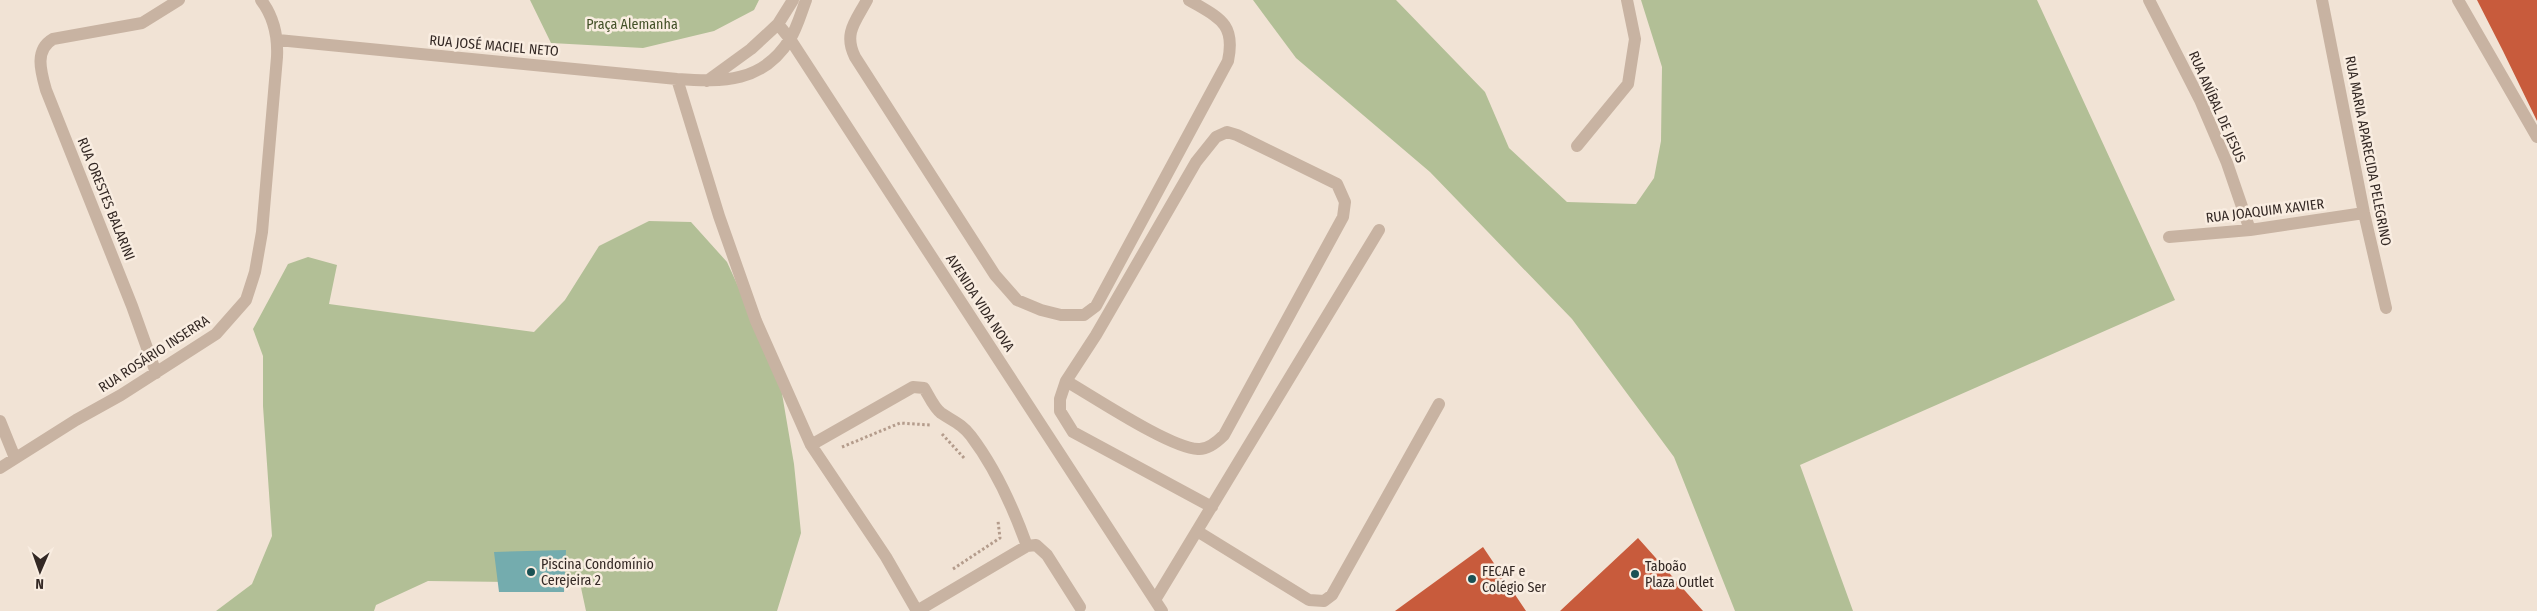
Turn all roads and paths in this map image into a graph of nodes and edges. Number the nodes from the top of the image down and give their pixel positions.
1 (179, 0) edge
2 (261, 0) edge
3 (793, 0) edge
4 (806, 0) edge
5 (867, 0) edge
6 (1189, 0) edge
7 (1627, 0) edge
8 (2149, 0) edge
9 (2322, 0) edge
10 (2458, 0) edge
11 (778, 24) junction
12 (278, 40) junction
13 (790, 40) junction
14 (678, 79) junction
15 (707, 81) junction
16 (2537, 137) edge
17 (1577, 146) dead end
18 (2364, 213) junction
19 (1380, 230) dead end
20 (2250, 230) junction
21 (2169, 237) dead end
22 (2386, 308) dead end
23 (156, 373) junction
24 (1066, 381) junction
25 (1439, 404) dead end
26 (0, 420) edge
27 (935, 426) dead end
28 (941, 433) dead end
29 (811, 445) junction
30 (15, 458) junction
31 (966, 460) dead end
32 (0, 468) edge
33 (1212, 506) junction
34 (997, 514) dead end
35 (1197, 531) junction
36 (1027, 546) junction
37 (952, 571) dead end
38 (1155, 600) junction
39 (1080, 607) dead end
40 (917, 611) edge
41 (1162, 611) edge

1 - 23 street, RUA ORESTES BALARINI
2 - 12 street
3 - 11 street
4 - 13 street, RUA JOSÉ MACIEL NETO
5 - 6 street
7 - 17 street
8 - 20 street, RUA ANÍBAL DE JESUS
9 - 18 street, RUA MARIA APARECIDA PELEGRINO
10 - 16 street
11 - 13 street, AVENIDA VIDA NOVA
11 - 15 street
12 - 14 street, RUA JOSÉ MACIEL NETO
12 - 23 street, RUA ROSÁRIO INSERRA
13 - 15 street, RUA JOSÉ MACIEL NETO
13 - 38 street, AVENIDA VIDA NOVA
14 - 15 street, RUA JOSÉ MACIEL NETO
14 - 29 street
18 - 20 street, RUA JOAQUIM XAVIER
18 - 22 street, RUA MARIA APARECIDA PELEGRINO
19 - 33 street
20 - 21 street, RUA JOAQUIM XAVIER
23 - 30 street, RUA ROSÁRIO INSERRA
24 - 24 street
24 - 33 street
25 - 35 street
26 - 30 street
27 - 29 path
28 - 31 path
29 - 36 street
29 - 40 street
30 - 32 street, RUA ROSÁRIO INSERRA
33 - 35 street
34 - 37 path
35 - 38 street
36 - 39 street
36 - 40 street
38 - 41 street, AVENIDA VIDA NOVA

